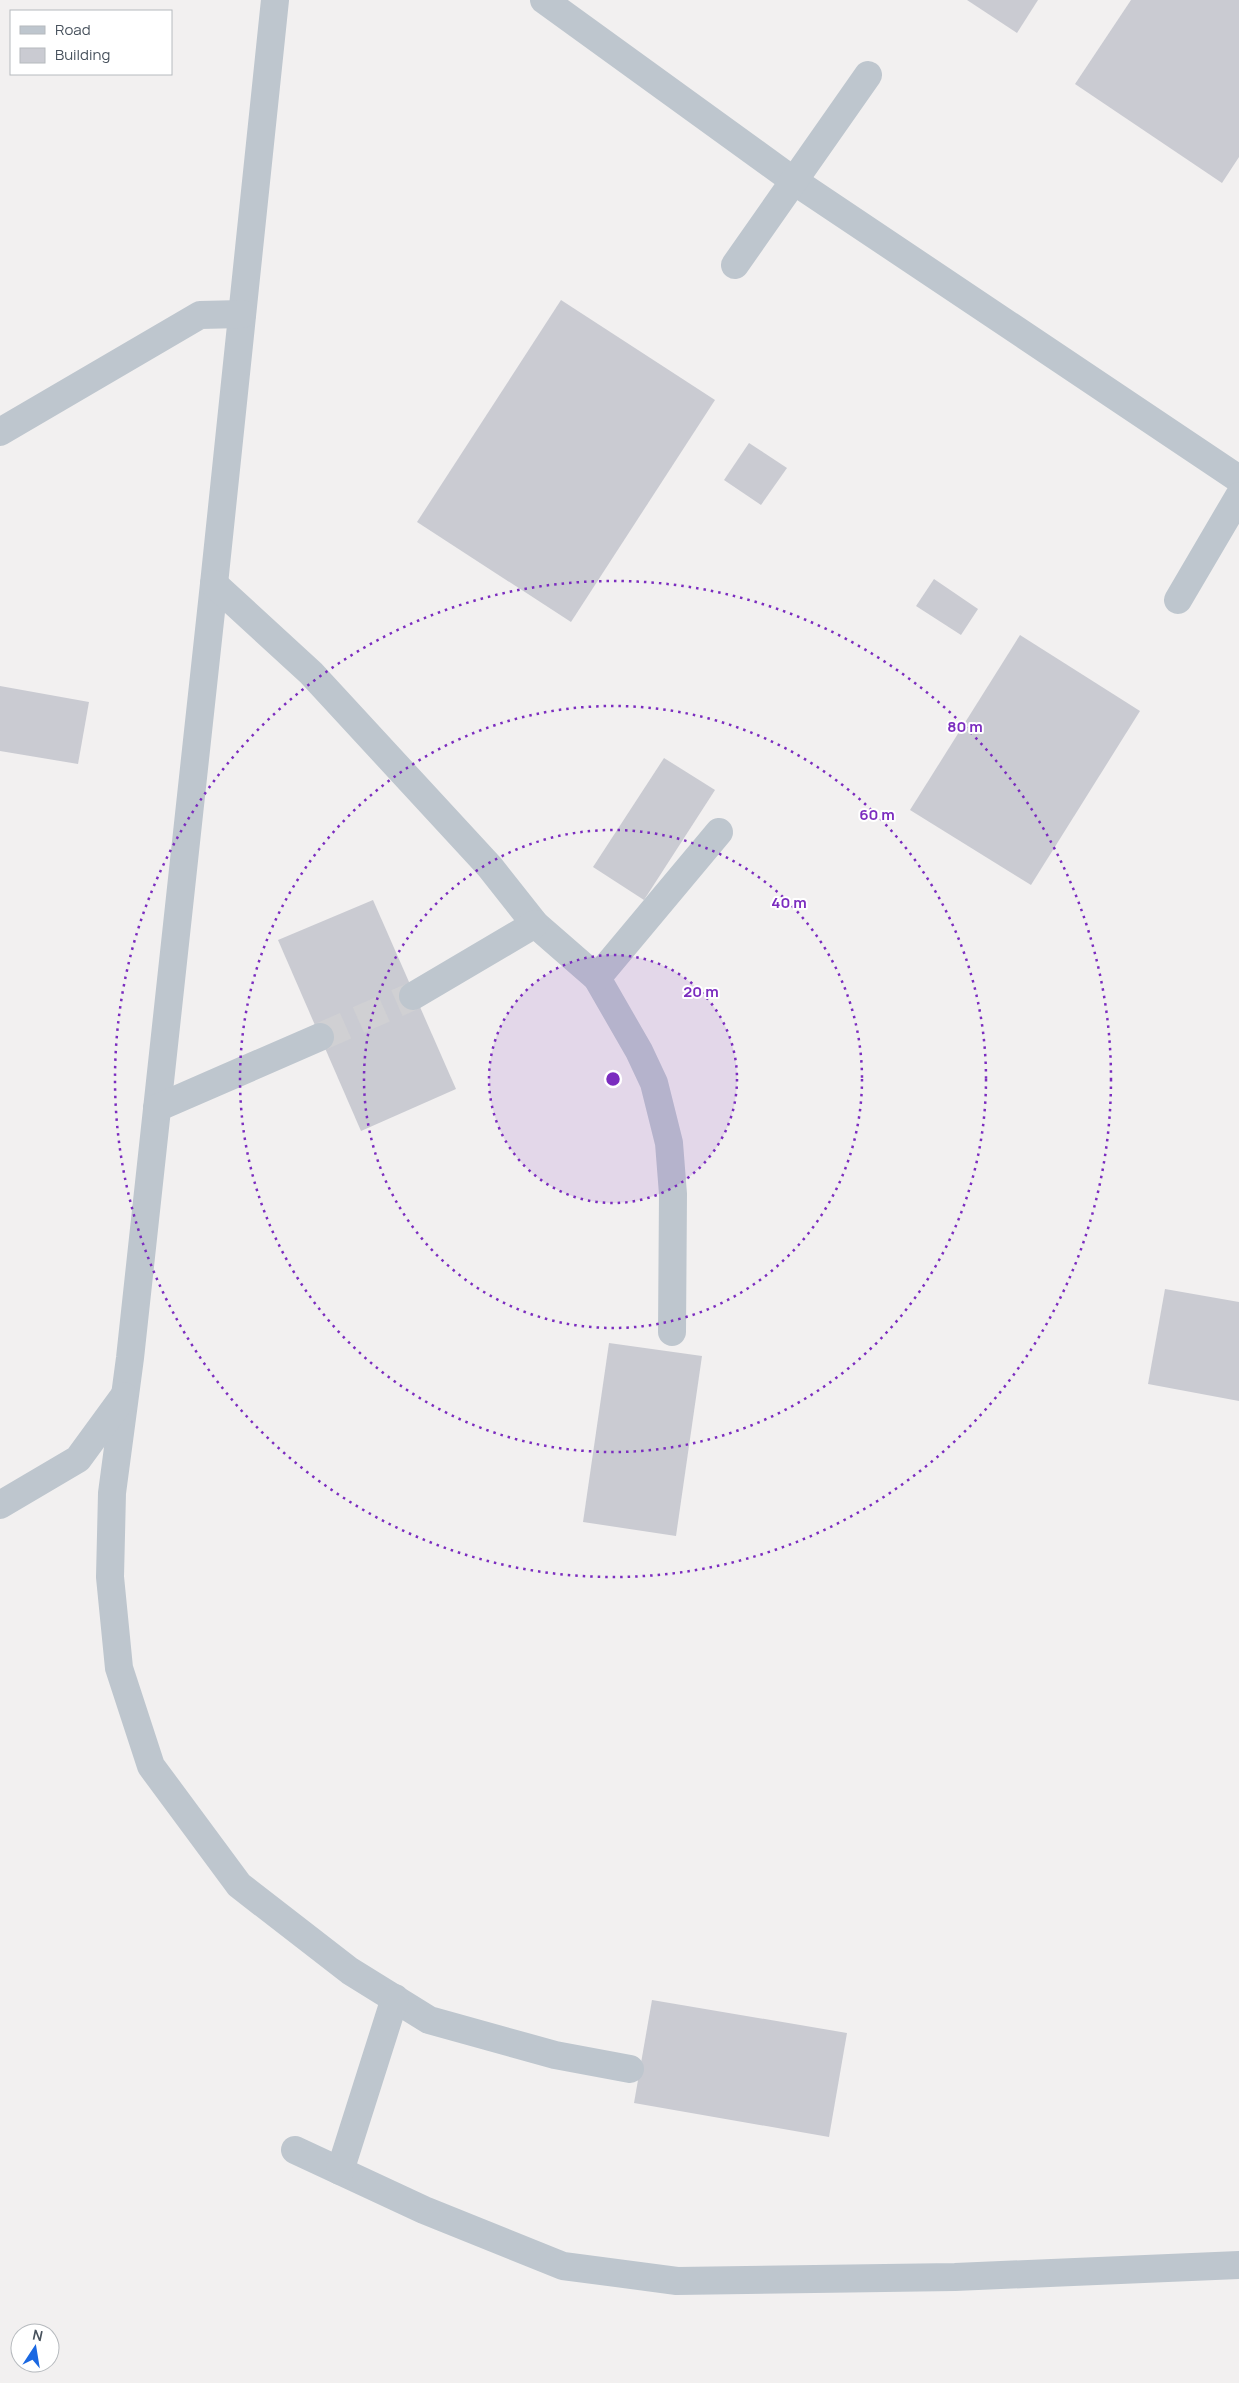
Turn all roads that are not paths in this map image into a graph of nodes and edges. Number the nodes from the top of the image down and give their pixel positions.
1 (275, 0) edge
2 (544, 0) edge
3 (868, 75) dead end
4 (794, 181) junction
5 (735, 266) dead end
6 (242, 314) junction
7 (0, 432) edge
8 (1239, 479) edge
9 (1239, 496) edge
10 (214, 584) junction
11 (1178, 600) dead end
12 (719, 832) dead end
13 (535, 924) junction
14 (597, 978) junction
15 (413, 996) tunnel mouth
16 (320, 1037) tunnel mouth
17 (157, 1108) junction
18 (672, 1332) dead end
19 (125, 1395) junction
20 (0, 1505) edge
21 (395, 1998) junction
22 (630, 2068) dead end
23 (295, 2150) dead end
24 (340, 2171) junction
25 (1239, 2265) edge

1 - 6 street
2 - 4 street
3 - 4 street
4 - 5 street
4 - 8 street
6 - 7 street
6 - 10 street
9 - 11 street
10 - 13 street
10 - 17 street
12 - 14 street
13 - 14 street
13 - 15 street
14 - 18 street
16 - 17 street
17 - 19 street
19 - 20 street
19 - 21 street
21 - 22 street
21 - 24 street
23 - 24 street
24 - 25 street

